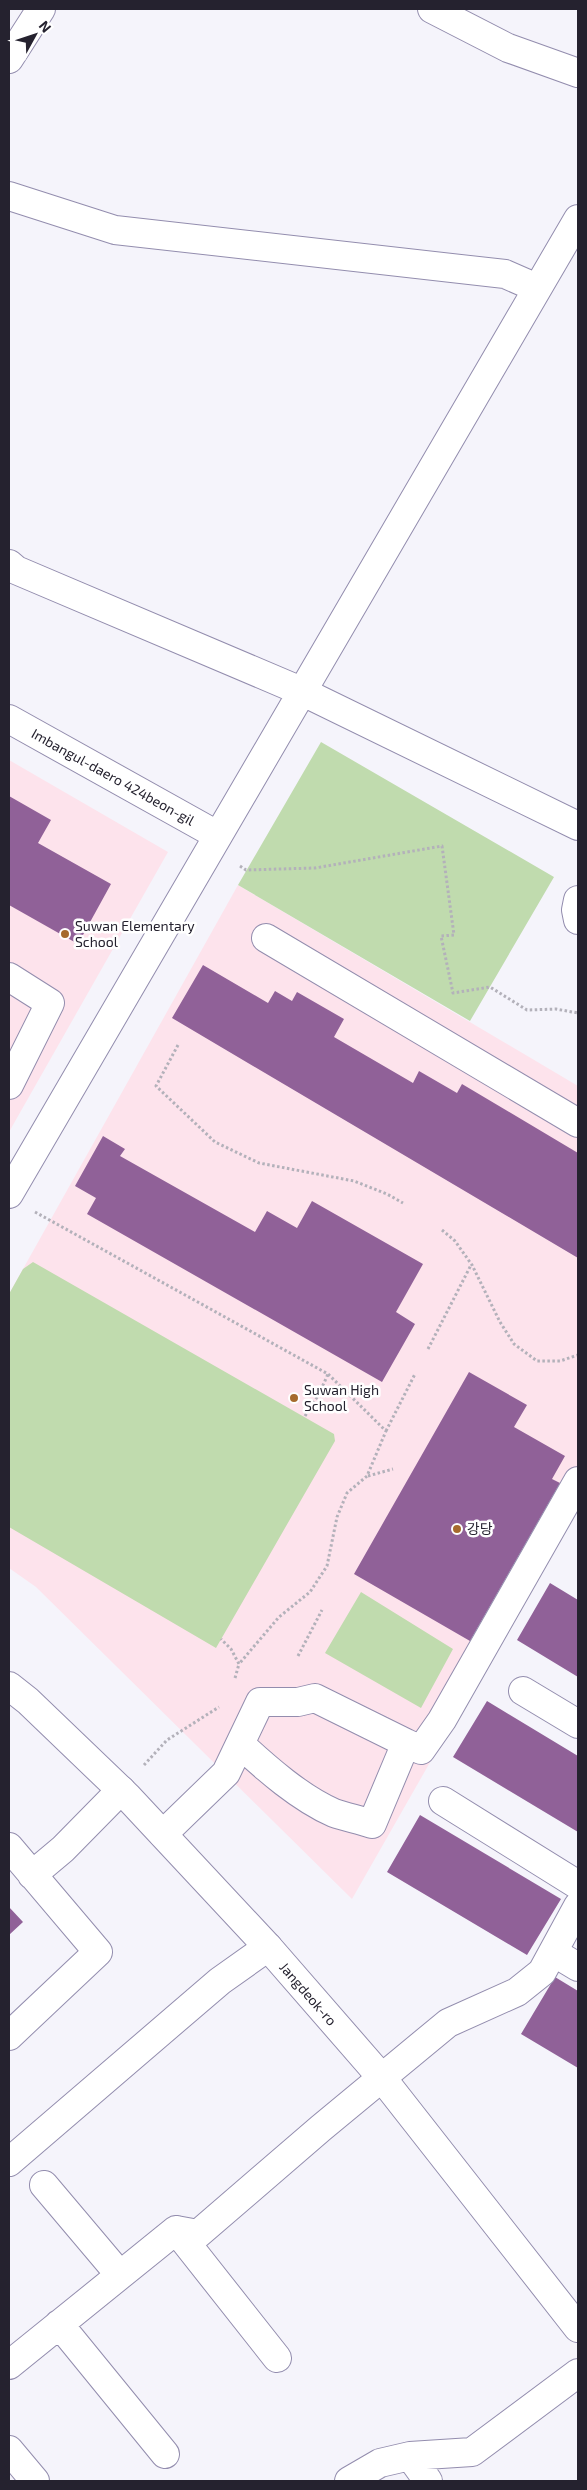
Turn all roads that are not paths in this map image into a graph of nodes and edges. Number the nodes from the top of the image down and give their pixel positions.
1 (42, 9) edge
2 (432, 9) edge
3 (9, 59) edge
4 (578, 73) edge
5 (9, 196) edge
6 (578, 218) edge
7 (537, 288) junction
8 (9, 564) edge
9 (301, 692) junction
10 (9, 719) edge
11 (578, 826) edge
12 (213, 842) junction
13 (578, 900) edge
14 (578, 920) edge
15 (266, 938) dead end
16 (9, 977) edge
17 (9, 1085) edge
18 (578, 1123) edge
19 (9, 1194) edge
20 (578, 1481) edge
21 (9, 1686) edge
22 (523, 1691) dead end
23 (578, 1724) edge
24 (406, 1743) junction
25 (240, 1744) junction
26 (121, 1790) junction
27 (443, 1801) dead end
28 (163, 1834) junction
29 (9, 1847) edge
30 (32, 1875) junction
31 (578, 1885) edge
32 (578, 1906) edge
33 (268, 1947) junction
34 (553, 1952) junction
35 (578, 1967) edge
36 (9, 2036) edge
37 (382, 2078) junction
38 (9, 2162) edge
39 (44, 2185) dead end
40 (176, 2230) junction
41 (120, 2275) junction
42 (59, 2324) junction
43 (578, 2328) edge
44 (277, 2358) dead end
45 (9, 2364) edge
46 (578, 2373) edge
47 (9, 2450) edge
48 (165, 2454) dead end
49 (410, 2456) junction
50 (35, 2481) edge
51 (349, 2481) edge
52 (428, 2481) edge

1 - 3 street
2 - 4 street
5 - 7 street
6 - 7 street
7 - 9 street
8 - 9 street
9 - 11 street
9 - 12 street
10 - 12 street, Imbangul-daero 424beon-gil
12 - 19 street
13 - 14 street
15 - 18 street
16 - 17 street
20 - 24 street
21 - 26 street, Jangdeok-ro
22 - 23 street
24 - 25 street
24 - 25 street
25 - 28 street
26 - 28 street, Jangdeok-ro
26 - 30 street
27 - 31 street
28 - 33 street, Jangdeok-ro
29 - 30 street
30 - 36 street
32 - 34 street
33 - 37 street, Jangdeok-ro
33 - 38 street
34 - 35 street
34 - 37 street
37 - 40 street
37 - 43 street, Jangdeok-ro
39 - 41 street
40 - 41 street
40 - 44 street
41 - 42 street
42 - 45 street
42 - 48 street
46 - 49 street
47 - 50 street
49 - 51 street
49 - 52 street

